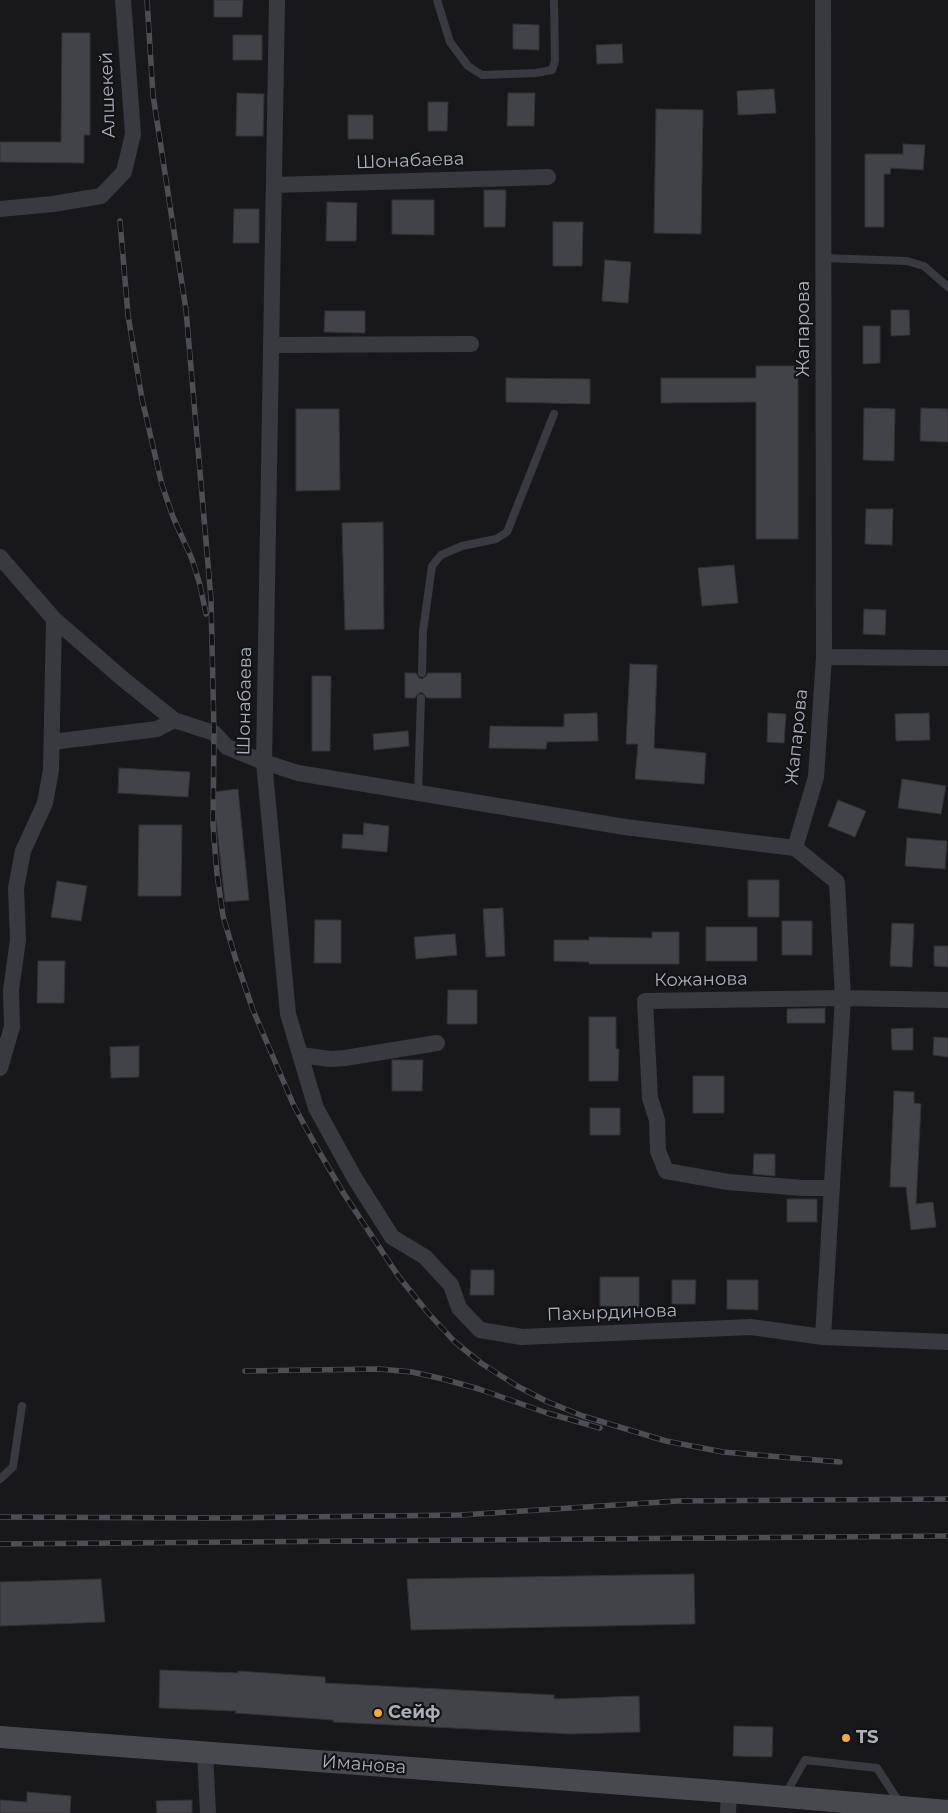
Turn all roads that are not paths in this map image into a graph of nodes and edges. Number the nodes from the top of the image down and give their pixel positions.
1 (123, 0) edge
2 (277, 0) edge
3 (437, 0) edge
4 (554, 0) edge
5 (823, 0) edge
6 (548, 177) dead end
7 (274, 185) junction
8 (0, 209) edge
9 (824, 258) junction
10 (948, 287) edge
11 (471, 344) dead end
12 (271, 345) junction
13 (554, 414) dead end
14 (0, 557) edge
15 (54, 619) junction
16 (824, 657) junction
17 (948, 658) edge
18 (422, 672) dead end
19 (421, 698) dead end
20 (174, 720) junction
21 (52, 742) junction
22 (264, 762) junction
23 (418, 792) junction
24 (795, 848) junction
25 (843, 998) junction
26 (948, 1000) edge
27 (437, 1043) dead end
28 (300, 1055) junction
29 (0, 1068) edge
30 (354, 1177) joint
31 (832, 1188) junction
32 (823, 1337) junction
33 (948, 1342) edge
34 (22, 1406) dead end
35 (0, 1479) edge
36 (0, 1737) edge
37 (205, 1753) junction
38 (784, 1796) junction
39 (728, 1802) edge
40 (902, 1806) junction
41 (948, 1811) edge
42 (208, 1813) edge

1 - 8 street, Алшекей
2 - 7 street, Шонабаева
3 - 4 lane
5 - 9 street, Жапарова
6 - 7 street, Шонабаева
7 - 12 street, Шонабаева
9 - 10 lane
9 - 16 street, Жапарова
11 - 12 street
12 - 22 street, Шонабаева
13 - 18 lane
14 - 15 street
15 - 20 street
15 - 21 street
16 - 17 street
16 - 24 street, Жапарова
19 - 23 lane
20 - 21 street
20 - 22 street
21 - 29 street
22 - 23 street
22 - 28 street, Шонабаева
23 - 24 street
24 - 25 street
25 - 26 street, Кожанова
25 - 31 street
25 - 31 street, Кожанова
27 - 28 street
28 - 30 street, Шонабаева
30 - 32 street, Пахырдинова
31 - 32 street
32 - 33 street, Пахырдинова
34 - 35 lane
36 - 37 main road, Иманова
37 - 39 main road, Иманова
37 - 42 street
38 - 39 main road, Иманова
38 - 40 main road, Иманова
38 - 40 lane
40 - 41 main road, Иманова

